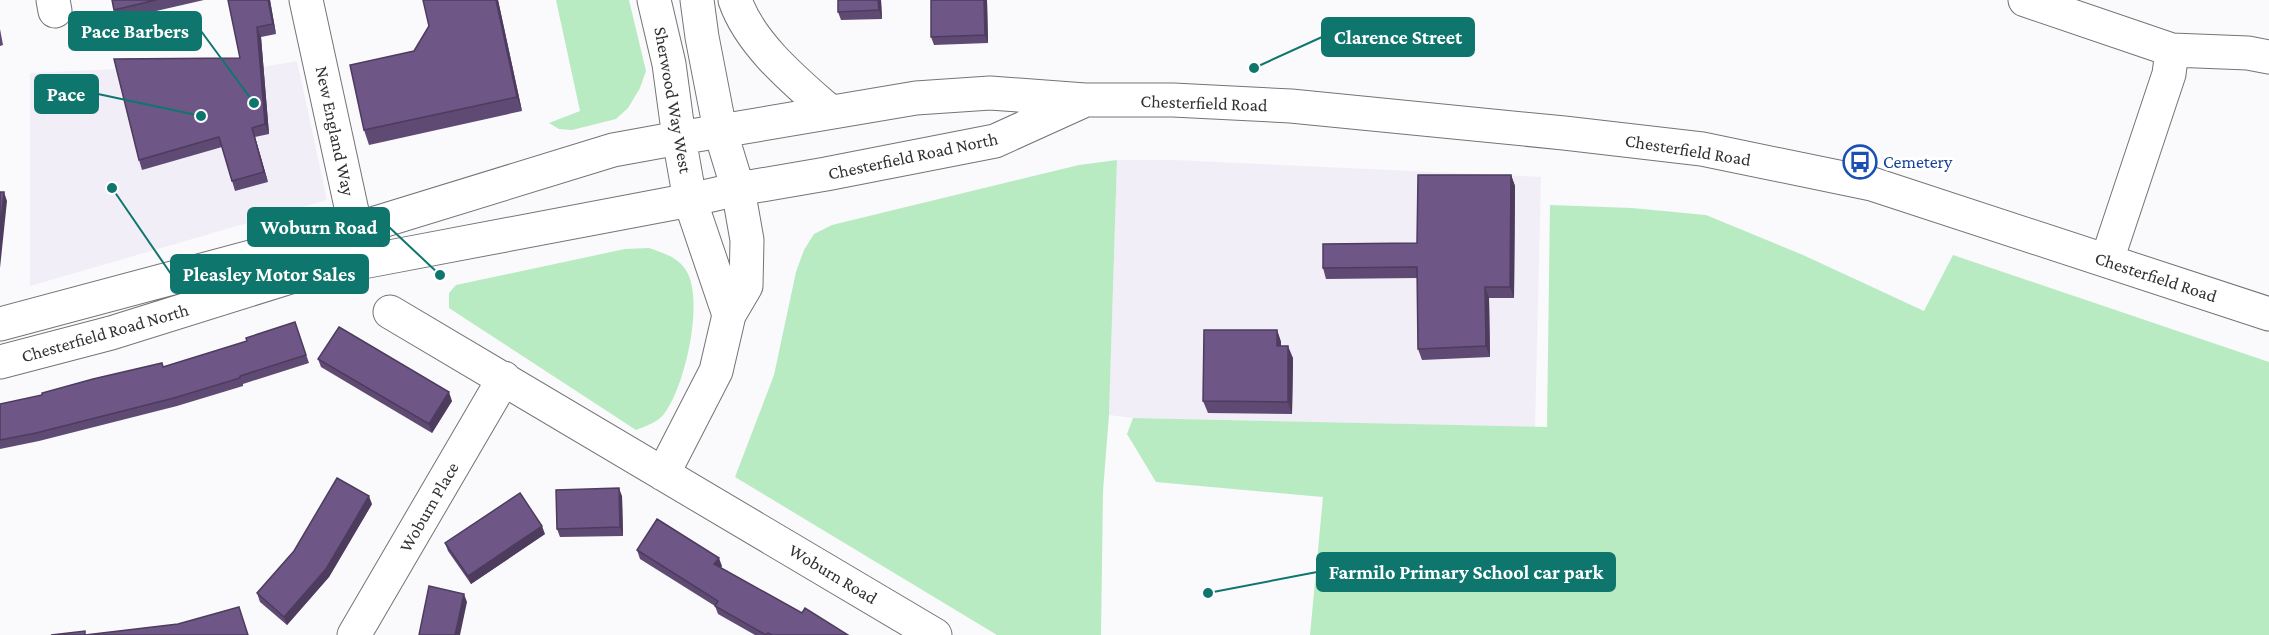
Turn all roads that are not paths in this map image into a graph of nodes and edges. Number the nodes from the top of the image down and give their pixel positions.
1 (306, 0) edge
2 (654, 0) edge
3 (697, 0) edge
4 (735, 0) edge
5 (2025, 0) edge
6 (2172, 50) junction
7 (2269, 57) edge
8 (1085, 100) junction
9 (829, 111) junction
10 (720, 130) junction
11 (679, 138) junction
12 (738, 189) junction
13 (690, 200) junction
14 (356, 229) junction
15 (2107, 260) junction
16 (363, 262) junction
17 (390, 312) dead end
18 (2269, 314) edge
19 (729, 315) junction
20 (0, 324) edge
21 (0, 363) edge
22 (504, 378) junction
23 (663, 474) junction
24 (354, 635) edge
25 (935, 635) edge

1 - 14 main road, New England Way
2 - 11 main road, Sherwood Way West
3 - 10 main road
4 - 9 main road
5 - 6 main road
6 - 7 main road
6 - 15 main road
8 - 9 main road, Chesterfield Road North
8 - 12 main road, Chesterfield Road North
8 - 15 main road, Chesterfield Road
9 - 10 main road, Chesterfield Road North
10 - 11 main road, Chesterfield Road North
10 - 12 main road
11 - 13 main road, Sherwood Way West
11 - 14 main road, Chesterfield Road North
12 - 13 main road, Chesterfield Road North
12 - 19 main road
13 - 16 main road, Chesterfield Road North
13 - 19 main road, Sherwood Way West
14 - 16 main road, New England Way
14 - 20 main road, Chesterfield Road North
15 - 18 main road, Chesterfield Road
16 - 21 main road, Chesterfield Road North
17 - 22 main road, Woburn Road
19 - 23 main road
22 - 23 main road, Woburn Road
22 - 24 main road, Woburn Place
23 - 25 main road, Woburn Road

